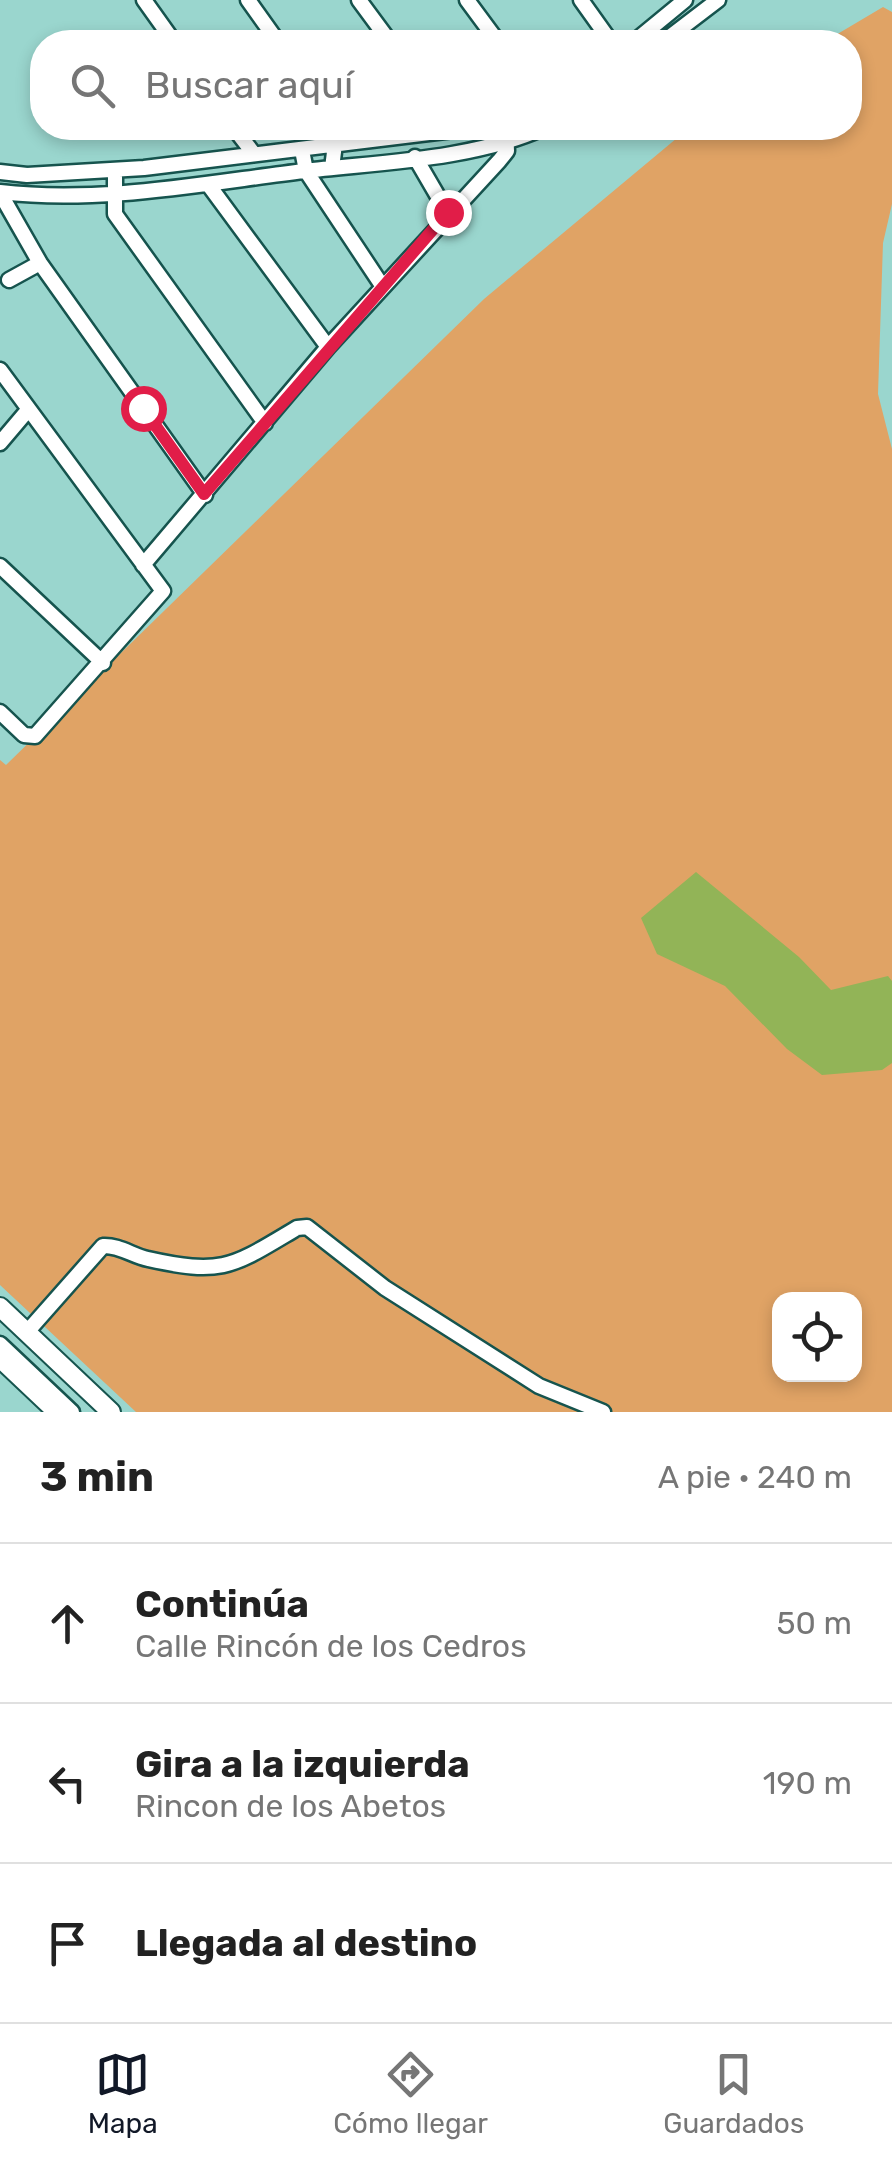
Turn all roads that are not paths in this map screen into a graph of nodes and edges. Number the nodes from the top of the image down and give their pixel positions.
1 (144, 0) edge
2 (248, 0) edge
3 (359, 0) edge
4 (468, 0) edge
5 (581, 0) edge
6 (685, 0) edge
7 (718, 0) edge
8 (165, 30) edge
9 (269, 30) edge
10 (381, 30) edge
11 (489, 30) edge
12 (603, 30) edge
13 (649, 30) edge
14 (679, 30) edge
15 (243, 140) edge
16 (336, 140) edge
17 (381, 140) edge
18 (484, 140) edge
19 (507, 140) edge
20 (336, 147) junction
21 (302, 150) junction
22 (254, 154) junction
23 (415, 158) junction
24 (144, 168) junction
25 (332, 168) junction
26 (115, 170) junction
27 (306, 171) junction
28 (0, 172) edge
29 (208, 184) junction
30 (148, 188) junction
31 (0, 193) edge
32 (114, 193) junction
33 (448, 212) junction
34 (40, 263) junction
35 (10, 280) dead end
36 (383, 287) junction
37 (328, 346) junction
38 (0, 370) edge
39 (28, 410) junction
40 (265, 423) junction
41 (0, 443) edge
42 (204, 494) junction
43 (143, 565) junction
44 (0, 566) edge
45 (102, 663) junction
46 (0, 712) edge
47 (0, 1309) edge
48 (26, 1332) junction
49 (0, 1356) edge
50 (56, 1412) edge
51 (72, 1412) edge
52 (109, 1412) edge
53 (603, 1412) edge

1 - 8 street
2 - 9 street
3 - 10 street
4 - 11 street
5 - 12 street
6 - 13 street
7 - 14 street
15 - 22 street
16 - 20 street
17 - 20 street
18 - 23 street
19 - 33 street
20 - 21 street
20 - 25 street
21 - 22 street
21 - 27 street
22 - 24 street
23 - 25 street
23 - 33 street
24 - 26 street
24 - 30 street
25 - 27 street
26 - 28 street
26 - 32 street
27 - 29 street
27 - 36 street
29 - 30 street
29 - 37 street
30 - 32 street
31 - 32 street
31 - 34 street
32 - 40 street
33 - 36 street
34 - 35 street
34 - 42 street
36 - 37 street
37 - 40 street
38 - 39 street
39 - 41 street
39 - 43 street
40 - 42 street
42 - 43 street
43 - 45 street
44 - 45 street
45 - 46 street
47 - 48 main road
47 - 52 street
48 - 52 main road
48 - 53 street
49 - 50 main road
49 - 51 street

